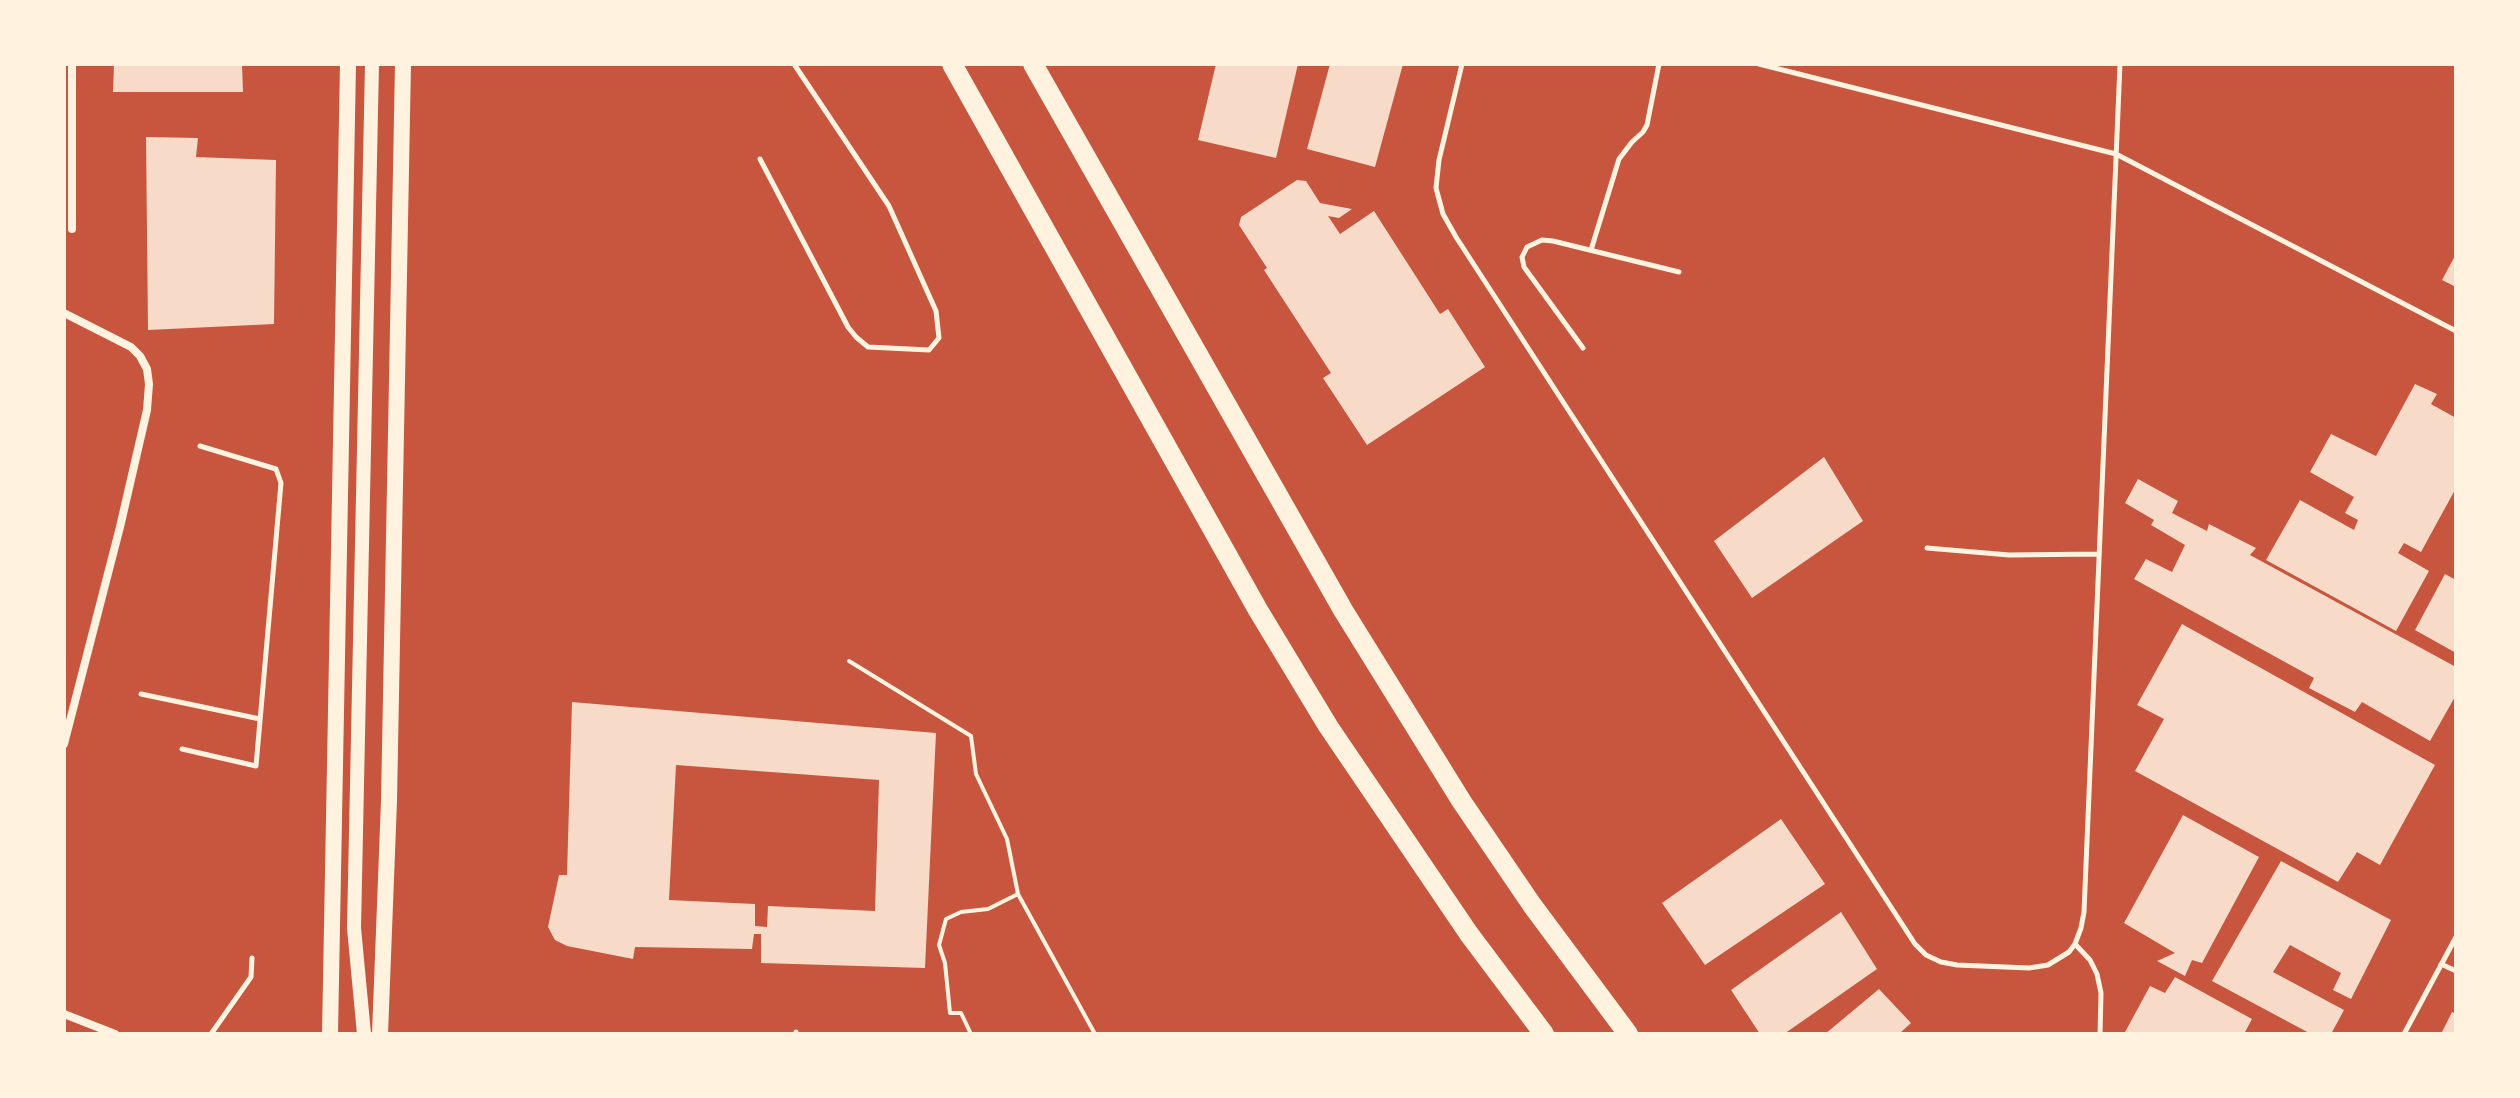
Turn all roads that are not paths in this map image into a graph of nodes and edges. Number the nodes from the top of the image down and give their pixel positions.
1 (72, 64) edge
2 (348, 64) edge
3 (372, 64) edge
4 (403, 64) edge
5 (794, 64) edge
6 (952, 64) edge
7 (1033, 64) edge
8 (1462, 64) edge
9 (1659, 64) edge
10 (1759, 64) edge
11 (2120, 64) edge
12 (2116, 154) junction
13 (760, 159) dead end
14 (72, 229) dead end
15 (1591, 250) junction
16 (1679, 272) dead end
17 (64, 313) edge
18 (2456, 331) edge
19 (1583, 348) dead end
20 (200, 446) dead end
21 (1927, 548) dead end
22 (2099, 554) junction
23 (141, 694) dead end
24 (260, 719) junction
25 (64, 744) edge
26 (182, 749) dead end
27 (2456, 937) edge
28 (2075, 944) junction
29 (252, 958) dead end
30 (2441, 964) junction
31 (2456, 971) edge
32 (64, 1014) edge
33 (115, 1034) edge
34 (211, 1034) edge
35 (330, 1034) edge
36 (364, 1034) edge
37 (380, 1034) edge
38 (1544, 1034) edge
39 (1628, 1034) edge
40 (2100, 1034) edge
41 (2404, 1034) edge

1 - 14 street
2 - 35 main road
3 - 36 street
4 - 37 main road
5 - 13 lane
6 - 38 highway
7 - 39 highway
8 - 28 lane
9 - 15 lane
10 - 12 lane
11 - 12 lane
12 - 18 lane
12 - 22 lane
15 - 16 lane
15 - 19 lane
17 - 25 street
20 - 24 lane
21 - 22 lane
22 - 28 lane
23 - 24 lane
24 - 26 lane
27 - 30 lane
28 - 40 lane
29 - 34 lane
30 - 31 lane
30 - 41 lane
32 - 33 street

